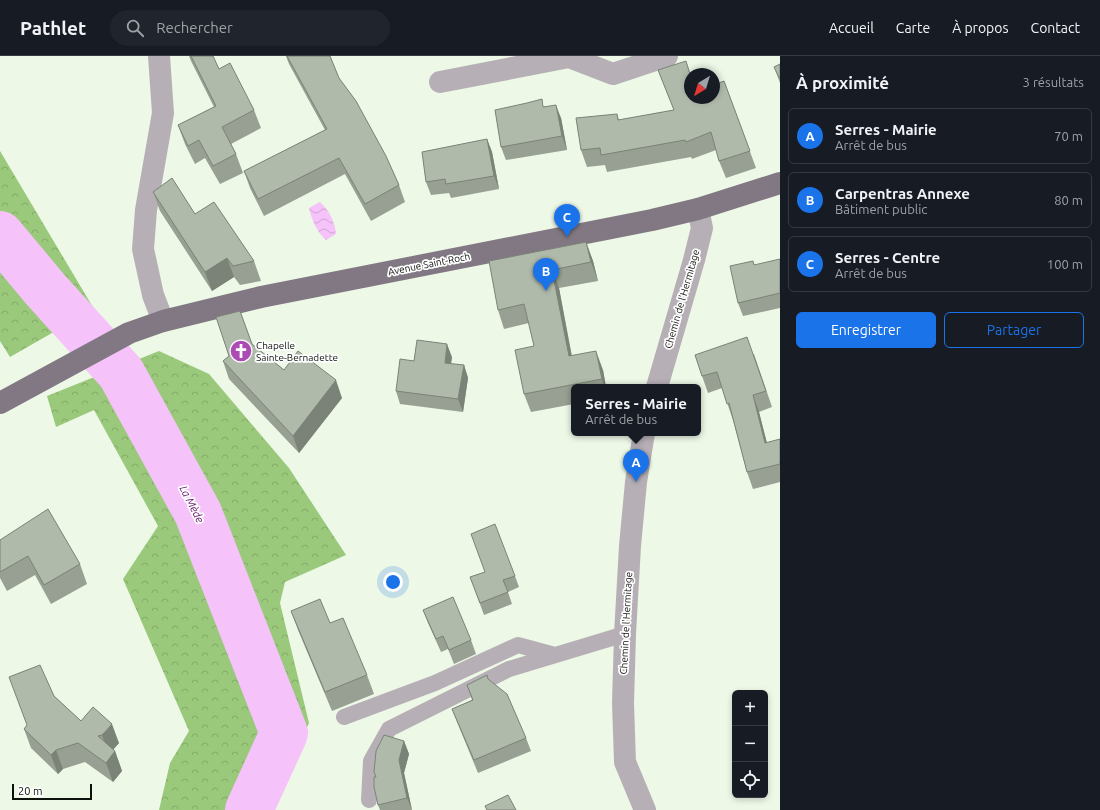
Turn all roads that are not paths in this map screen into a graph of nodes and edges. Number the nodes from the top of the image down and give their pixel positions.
1 (159, 56) edge
2 (667, 56) edge
3 (440, 82) dead end
4 (780, 183) edge
5 (698, 209) junction
6 (163, 321) junction
7 (657, 384) edge
8 (0, 403) edge
9 (644, 436) edge
10 (625, 634) junction
11 (554, 655) junction
12 (344, 717) dead end
13 (370, 800) dead end
14 (644, 810) edge

1 - 6 street
2 - 3 street
4 - 5 main road, Avenue Saint-Roch
5 - 6 main road, Avenue Saint-Roch
5 - 7 street, Chemin de l'Hermitage
6 - 8 main road, Avenue Saint-Roch
9 - 10 street, Chemin de l'Hermitage
10 - 11 lane
10 - 14 street, Chemin de l'Hermitage
11 - 12 lane
11 - 13 lane

